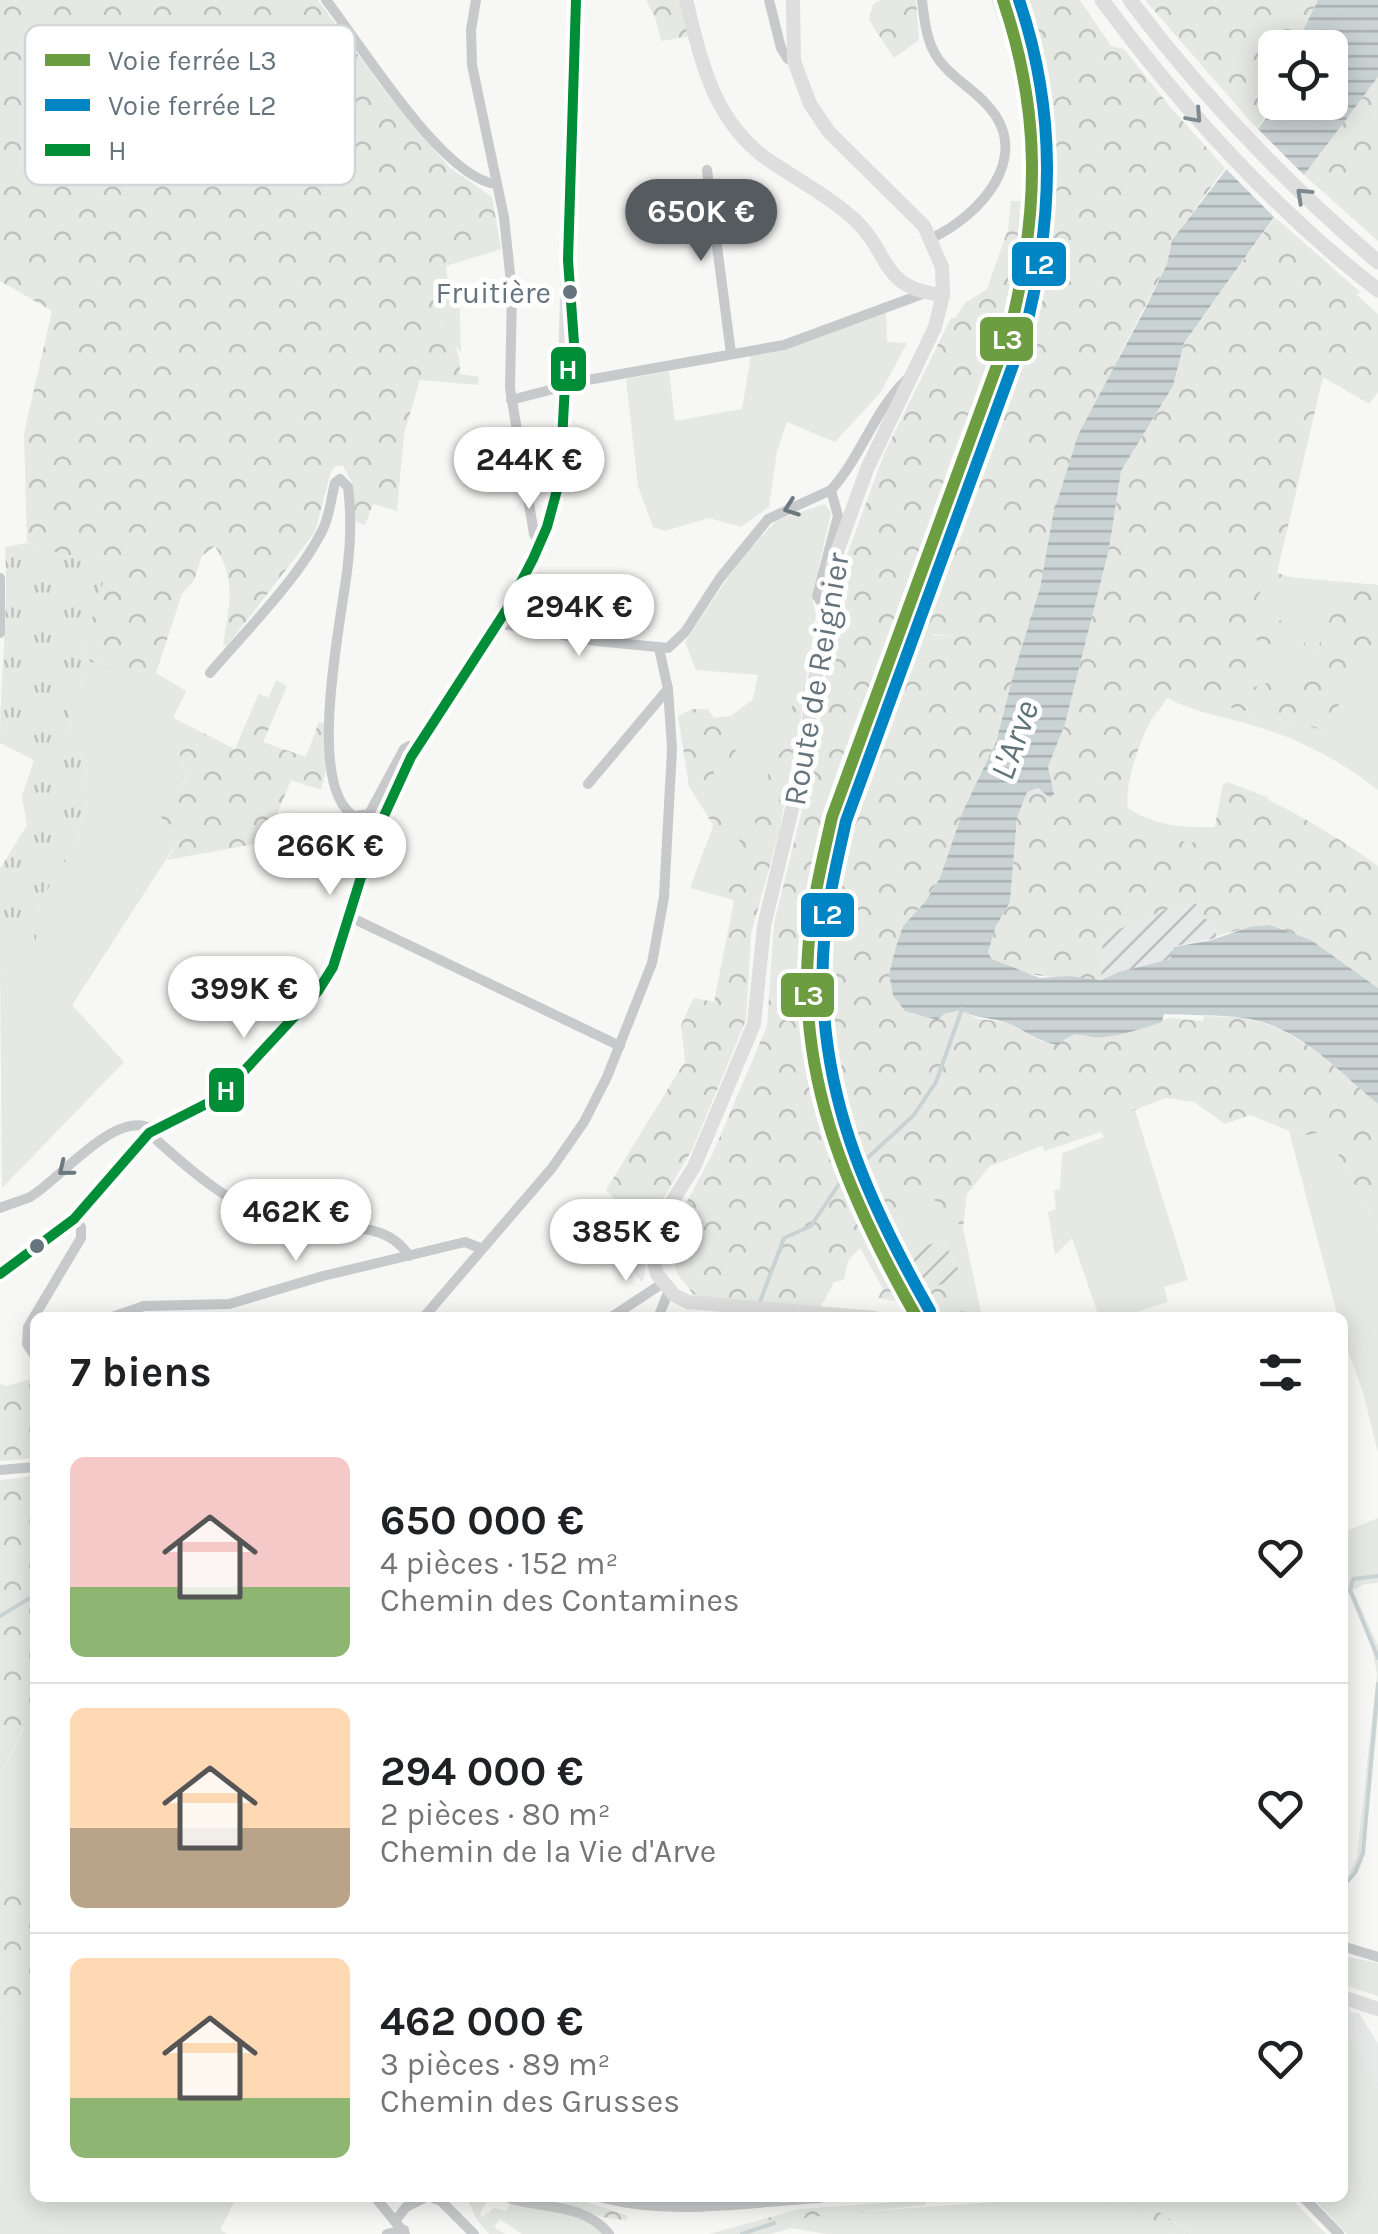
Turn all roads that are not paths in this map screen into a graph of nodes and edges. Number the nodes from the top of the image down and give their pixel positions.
1 (326, 0) edge
2 (476, 0) edge
3 (576, 0) edge
4 (686, 0) edge
5 (769, 0) edge
6 (792, 0) edge
7 (922, 0) edge
8 (1102, 0) edge
9 (1130, 0) edge
10 (343, 25) edge
11 (355, 43) edge
12 (794, 61) junction
13 (707, 170) dead end
14 (498, 184) junction
15 (932, 238) junction
16 (1377, 261) edge
17 (1378, 290) edge
18 (926, 293) junction
19 (943, 295) junction
20 (731, 353) junction
21 (914, 372) junction
22 (565, 385) junction
23 (511, 400) junction
24 (831, 490) junction
25 (540, 544) junction
26 (0, 578) edge
27 (824, 607) junction
28 (497, 623) junction
29 (0, 634) edge
30 (659, 648) junction
31 (210, 673) dead end
32 (668, 689) junction
33 (416, 748) junction
34 (588, 784) dead end
35 (348, 916) junction
36 (620, 1046) junction
37 (152, 1131) junction
38 (0, 1208) edge
39 (74, 1219) junction
40 (480, 1248) junction
41 (409, 1256) junction
42 (0, 1274) edge
43 (666, 1286) junction
44 (37, 1312) edge
45 (126, 1312) edge
46 (428, 1312) edge
47 (620, 1312) edge
48 (660, 1312) edge
49 (822, 1312) edge
50 (30, 1324) edge
51 (30, 1348) edge
52 (30, 1467) edge
53 (0, 1470) edge
54 (1348, 1948) edge
55 (1378, 1956) edge
56 (1348, 1999) edge
57 (1378, 2008) edge
58 (380, 2202) edge
59 (416, 2202) edge
60 (443, 2202) edge
61 (532, 2202) edge
62 (625, 2202) edge
63 (747, 2202) edge
64 (1308, 2202) edge
65 (396, 2220) junction
66 (404, 2232) edge
67 (386, 2234) edge
68 (474, 2234) edge
69 (609, 2234) edge
70 (1339, 2234) edge

1 - 10 street
2 - 14 street
3 - 22 main road
4 - 18 main road
5 - 12 street
6 - 12 main road, Route de Reignier
7 - 15 street
8 -> 17 highway
16 -> 9 highway
11 - 14 street
12 - 15 main road, Route de Reignier
13 - 20 street
14 - 23 street
15 - 19 main road, Route de Reignier
18 - 19 main road
18 - 20 street
19 - 21 main road, Route de Reignier
20 - 22 street
21 - 24 street
21 - 27 main road, Route de Reignier
22 - 23 street
22 - 25 main road
23 - 25 street
24 - 27 street
24 -> 30 street
25 - 28 main road
26 - 29 street
27 - 43 main road, Route de Reignier
28 - 30 street
28 - 33 main road
30 - 32 street
31 - 33 street
32 - 34 street
32 - 36 street
33 - 35 main road
35 - 36 street
35 - 37 main road
36 - 40 street
37 -> 38 street
37 - 39 main road
37 - 41 street
39 - 42 main road
39 - 44 street
40 - 41 street
40 - 46 street
41 - 45 street
43 - 47 street
43 - 48 street
43 - 49 main road
50 - 51 street
52 - 53 street
54 - 55 street
56 - 57 main road
58 - 65 street
59 - 65 street
60 - 68 street
61 - 69 street
62 - 63 street
64 - 70 street
65 - 66 street
66 - 67 street

